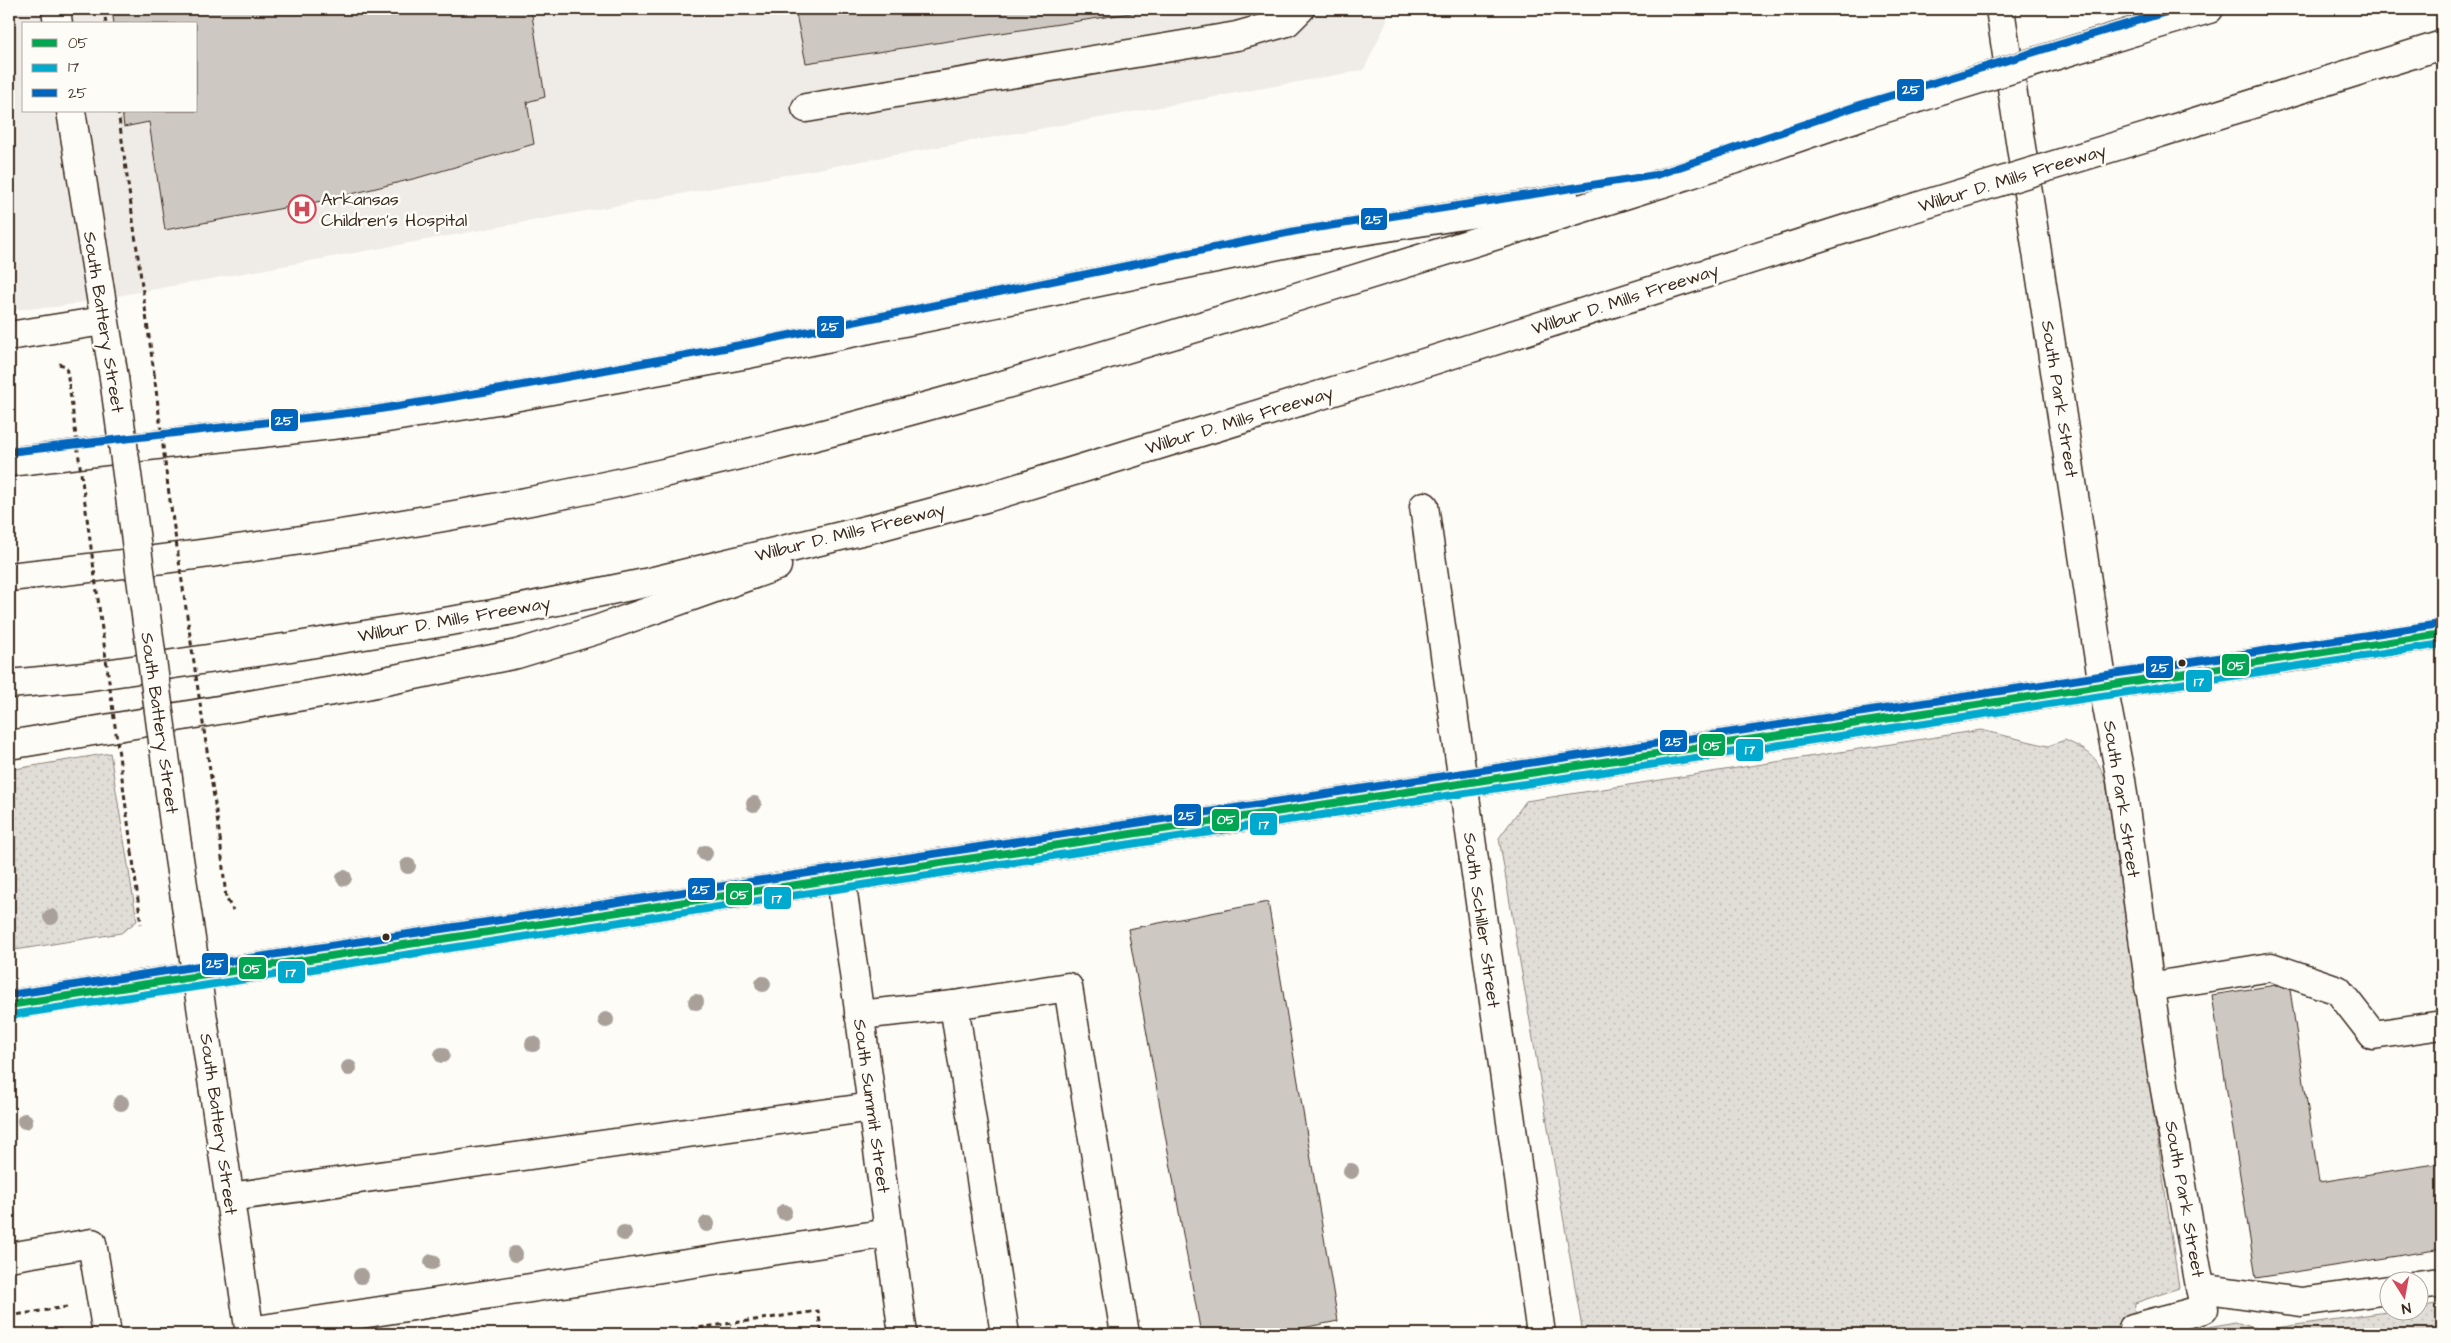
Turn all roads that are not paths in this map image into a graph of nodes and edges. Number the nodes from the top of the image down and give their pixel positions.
1 (56, 9) edge
2 (1300, 9) edge
3 (2000, 9) edge
4 (2209, 9) edge
5 (58, 22) edge
6 (2442, 45) edge
7 (806, 108) dead end
8 (72, 112) edge
9 (1658, 185) junction
10 (104, 321) junction
11 (9, 336) edge
12 (9, 462) edge
13 (1424, 506) dead end
14 (874, 528) junction
15 (9, 577) edge
16 (2442, 634) edge
17 (9, 684) edge
18 (2103, 686) junction
19 (9, 745) edge
20 (1463, 783) junction
21 (841, 878) junction
22 (197, 976) junction
23 (2148, 987) junction
24 (9, 1004) edge
25 (954, 1005) junction
26 (859, 1014) junction
27 (2442, 1025) edge
28 (872, 1107) junction
29 (230, 1197) junction
30 (889, 1233) junction
31 (9, 1257) edge
32 (2442, 1282) edge
33 (2428, 1284) edge
34 (2200, 1288) junction
35 (2378, 1291) edge
36 (2133, 1328) dead end
37 (250, 1332) edge
38 (107, 1334) edge
39 (903, 1334) edge
40 (1005, 1334) edge
41 (1125, 1334) edge
42 (1541, 1334) edge

1 - 5 main road
2 - 7 main road
3 - 18 main road, South Park Street
4 - 9 main road, bridge
6 - 14 main road, Wilbur D. Mills Freeway, bridge
8 - 10 main road, South Battery Street
9 - 12 main road
9 - 15 main road
10 - 11 main road
10 - 22 main road, South Battery Street, bridge
13 - 20 main road, South Schiller Street
14 - 17 main road, Wilbur D. Mills Freeway
14 - 19 main road
16 - 18 main road
18 - 20 main road
18 - 23 main road, South Park Street
20 - 21 main road
20 - 42 main road, South Schiller Street
21 - 22 main road
21 - 26 main road, South Summit Street
22 - 24 main road
22 - 29 main road, South Battery Street
23 - 27 main road
23 - 34 main road, South Park Street
25 - 26 main road
25 - 40 main road
25 - 41 main road
26 - 28 main road, South Summit Street
28 - 29 main road
28 - 30 main road, South Summit Street
29 - 37 main road, South Battery Street
30 - 37 main road
30 - 39 main road, South Summit Street
31 - 38 main road
32 - 33 main road
34 - 35 main road
34 - 36 main road, South Park Street

